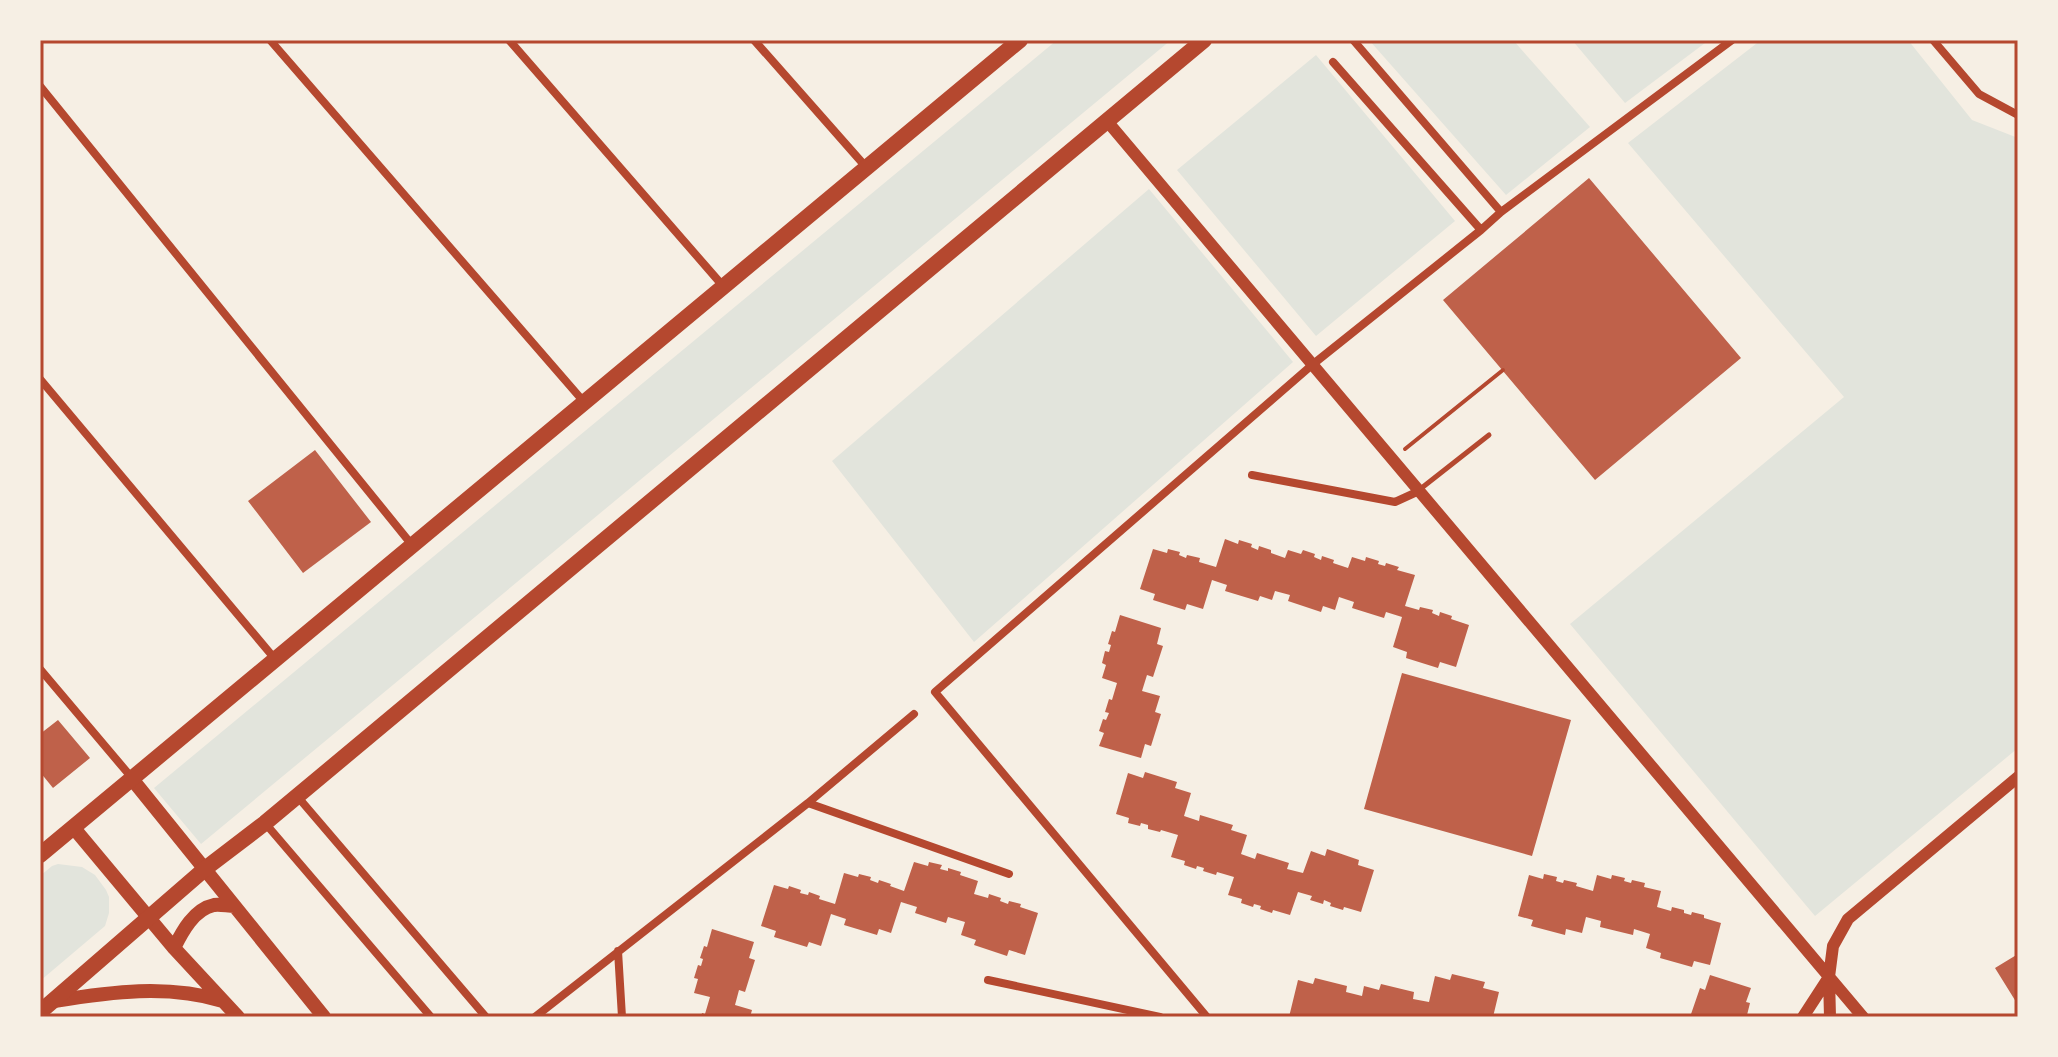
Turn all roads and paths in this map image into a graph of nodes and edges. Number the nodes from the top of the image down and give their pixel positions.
1 (270, 40) edge
2 (509, 40) edge
3 (754, 40) edge
4 (1204, 40) edge
5 (1732, 40) edge
6 (1933, 40) edge
7 (1354, 41) edge
8 (1009, 43) edge
9 (1333, 62) dead end
10 (40, 86) edge
11 (2018, 115) edge
12 (1107, 121) junction
13 (867, 167) junction
14 (1501, 212) junction
15 (1481, 230) junction
16 (724, 286) junction
17 (1312, 365) junction
18 (1503, 370) dead end
19 (40, 379) edge
20 (584, 403) junction
21 (1489, 435) dead end
22 (1392, 460) junction
23 (1252, 475) dead end
24 (1419, 491) junction
25 (413, 545) junction
26 (275, 660) junction
27 (40, 669) edge
28 (914, 714) dead end
29 (2018, 777) edge
30 (132, 779) junction
31 (297, 796) junction
32 (808, 803) junction
33 (265, 823) junction
34 (73, 827) junction
35 (40, 855) edge
36 (206, 868) junction
37 (1009, 874) dead end
38 (234, 906) junction
39 (149, 918) junction
40 (174, 948) junction
41 (618, 951) junction
42 (1829, 977) junction
43 (988, 980) dead end
44 (54, 1001) junction
45 (224, 1001) junction
46 (40, 1012) edge
47 (238, 1017) edge
48 (324, 1017) edge
49 (431, 1017) edge
50 (486, 1017) edge
51 (535, 1017) edge
52 (622, 1017) edge
53 (1160, 1017) edge
54 (1207, 1017) edge
55 (1803, 1017) edge
56 (1830, 1017) edge
57 (1863, 1017) edge

1 - 20 street
2 - 16 street
3 - 13 street
4 - 12 main road
5 - 14 street
6 - 11 street
7 - 14 street
8 - 13 main road
9 - 15 street
10 - 25 street
12 - 17 street
12 - 31 main road
13 - 16 main road
14 - 15 street
15 - 17 street
16 - 20 main road
17 - 22 street
17 - 54 street
18 - 22 path
19 - 26 street
20 - 25 main road
21 - 24 lane
22 - 24 street
23 - 24 street
24 - 42 street
25 - 26 main road
26 - 30 main road
27 - 30 street
28 - 32 street
29 - 42 street
30 - 34 main road
30 - 36 main road
31 - 33 main road
31 - 50 street
32 - 37 street
32 - 41 street
33 - 36 main road
33 - 49 street
34 - 35 main road
34 - 39 main road
36 - 38 main road
36 - 39 main road
38 - 40 main road
38 - 48 main road
39 - 40 main road
39 - 44 main road
40 - 45 main road
41 - 51 street
41 - 52 street
42 - 55 street
42 - 56 street
42 - 57 street
43 - 53 street
44 - 45 main road
44 - 46 main road
45 - 47 main road

